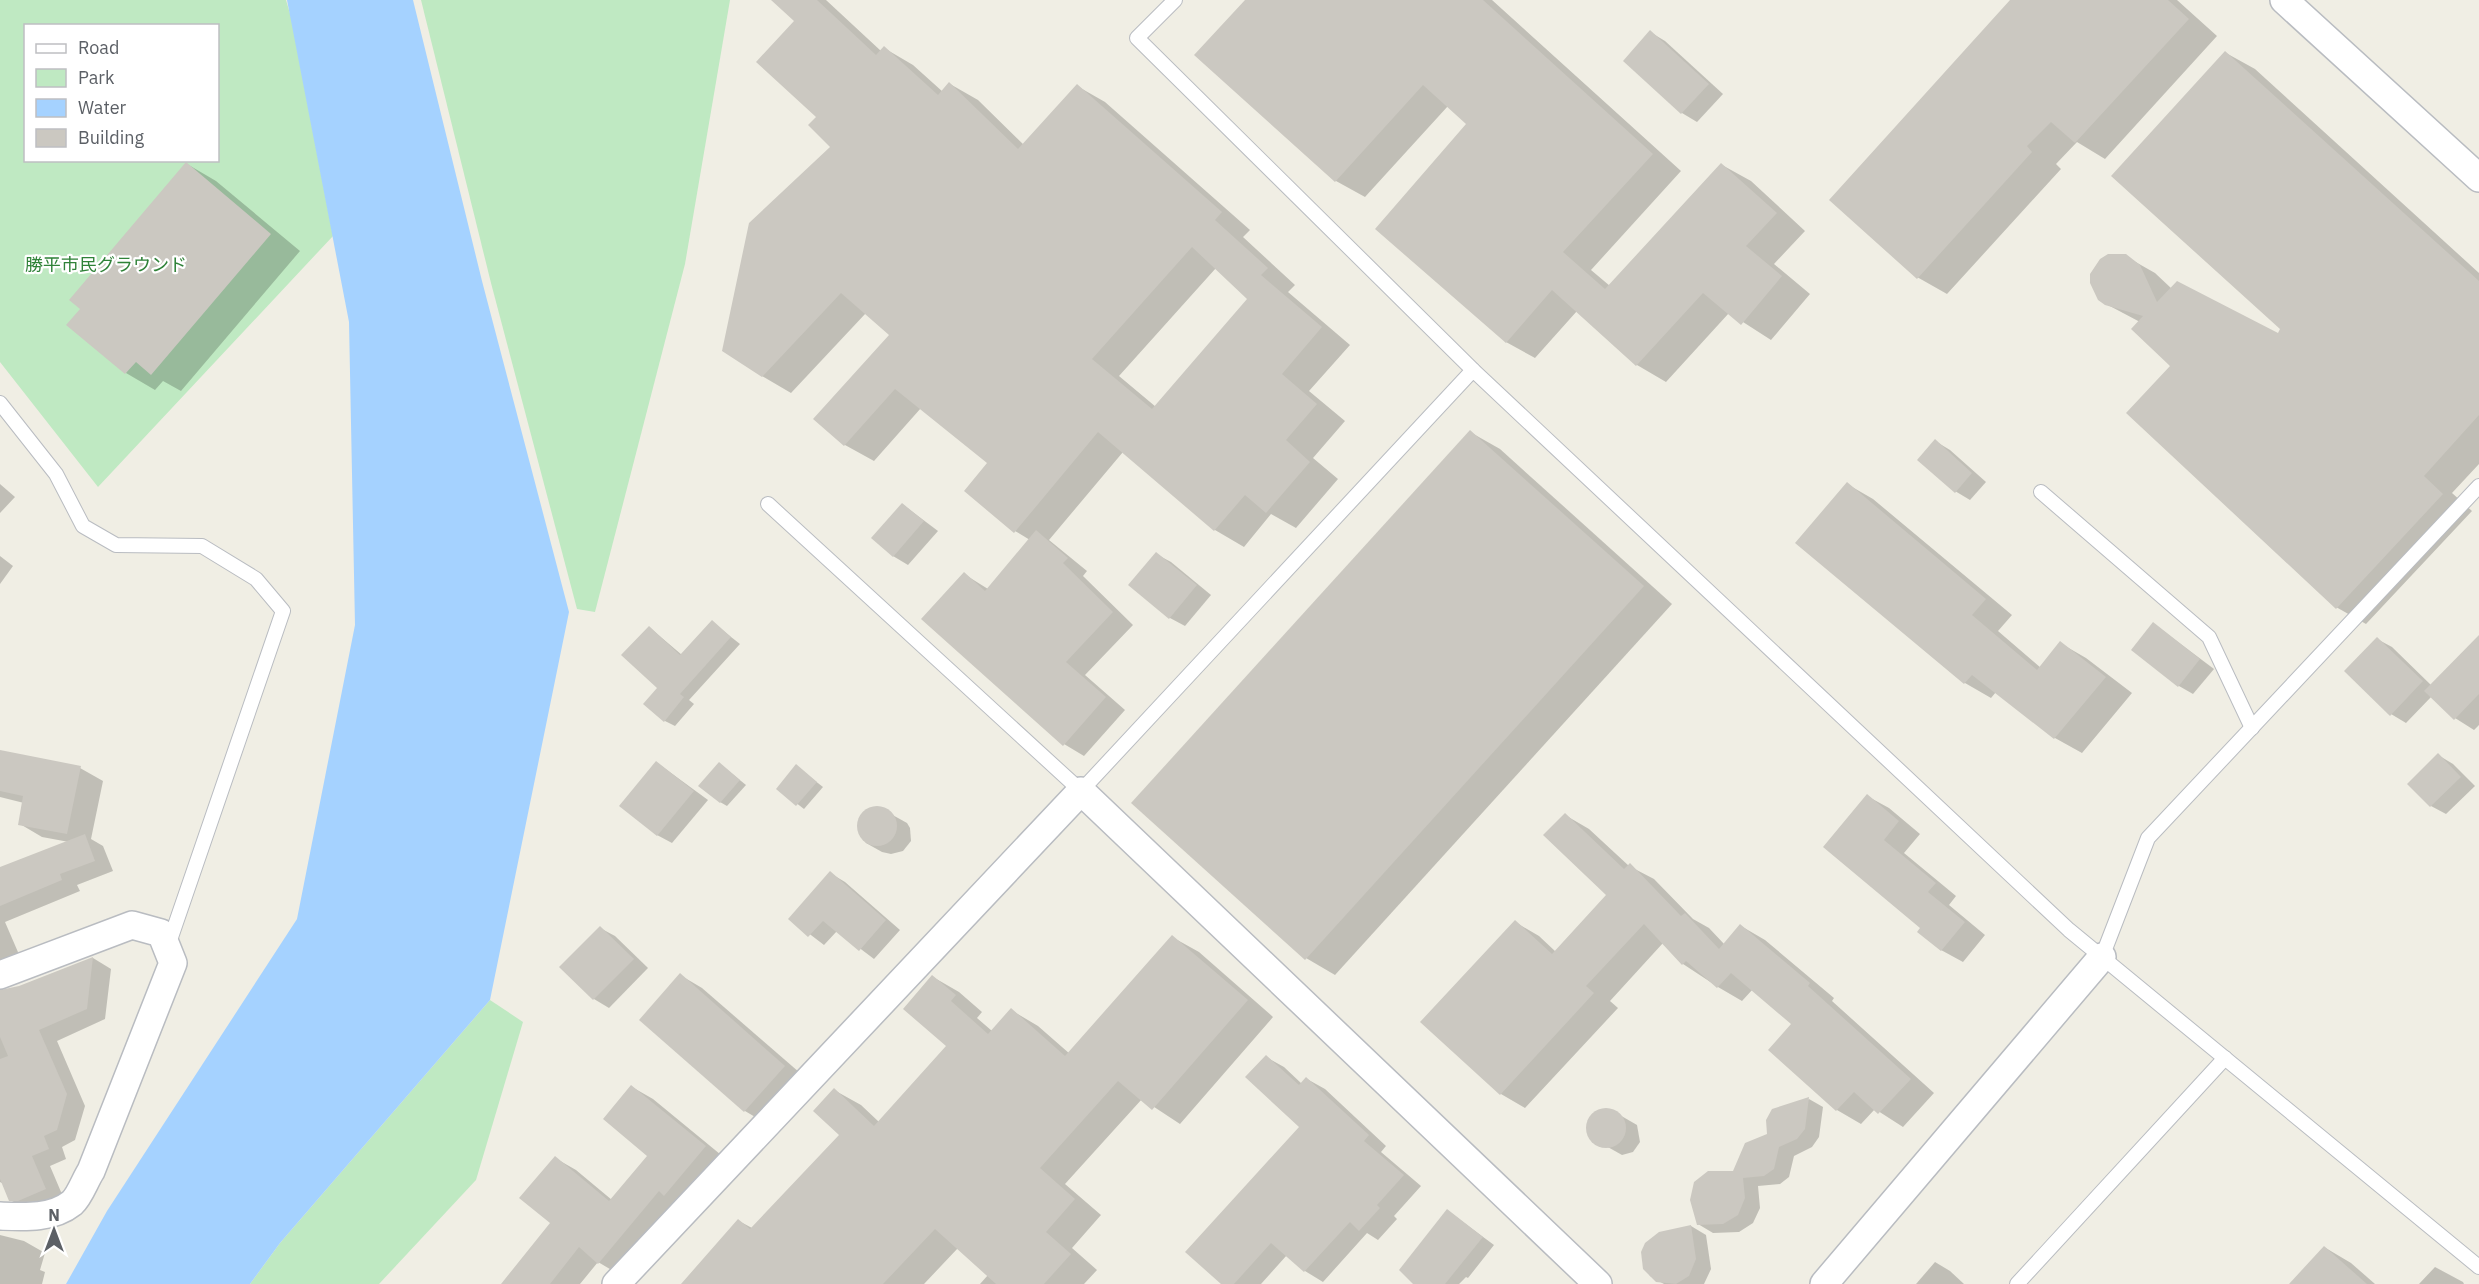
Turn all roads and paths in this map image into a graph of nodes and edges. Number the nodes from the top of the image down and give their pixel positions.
1 (1175, 0) edge
2 (2284, 0) edge
3 (2479, 178) edge
4 (1473, 370) junction
5 (0, 403) edge
6 (2479, 486) edge
7 (2041, 492) dead end
8 (768, 504) dead end
9 (2252, 728) junction
10 (1081, 790) junction
11 (168, 949) junction
12 (2102, 957) junction
13 (0, 975) edge
14 (2225, 1058) junction
15 (0, 1216) edge
16 (2479, 1267) edge
17 (616, 1284) edge
18 (1598, 1284) edge
19 (1824, 1284) edge
20 (2017, 1284) edge

1 - 4 lane
2 - 3 street
4 - 10 lane
4 - 12 lane
5 - 11 lane
6 - 9 lane
7 - 9 lane
8 - 10 lane
9 - 12 lane
10 - 17 street
10 - 18 street
11 - 13 street
11 - 15 street
12 - 14 lane
12 - 19 street
14 - 16 lane
14 - 20 lane

